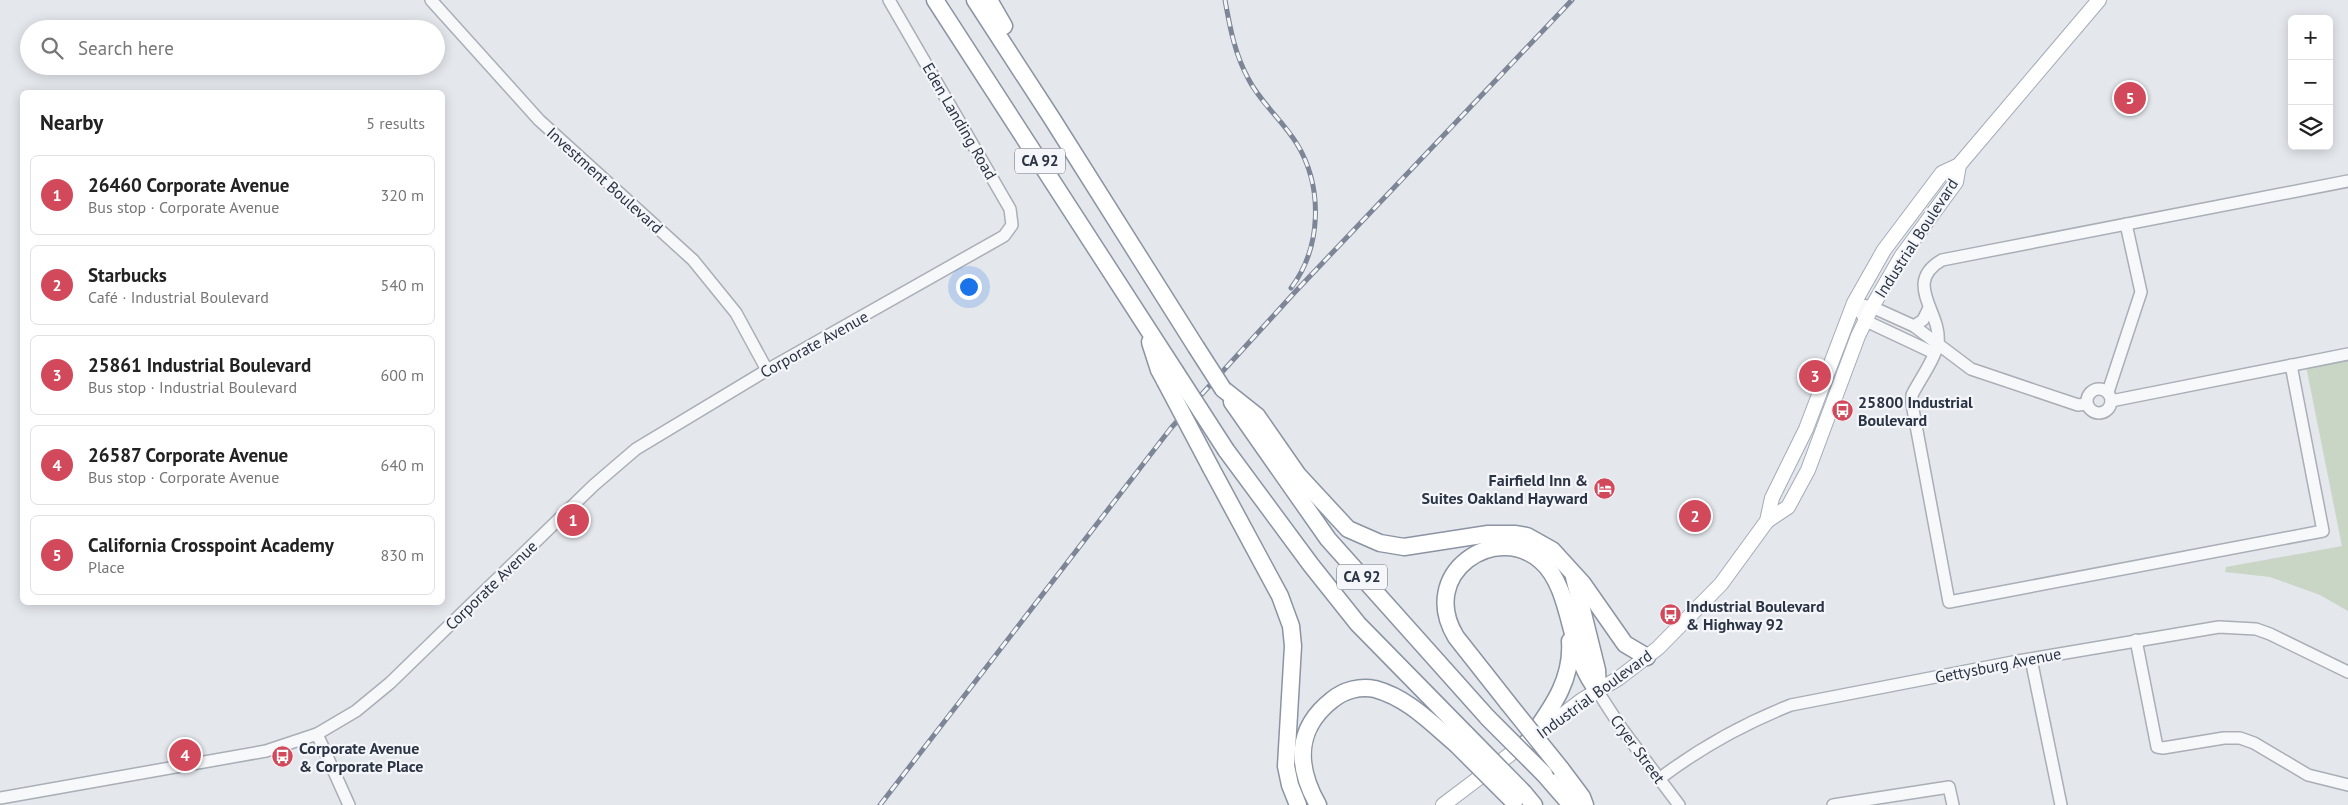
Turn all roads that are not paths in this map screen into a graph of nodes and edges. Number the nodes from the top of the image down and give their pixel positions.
1 (431, 0) edge
2 (889, 0) edge
3 (935, 0) edge
4 (975, 0) edge
5 (989, 0) edge
6 (2099, 0) edge
7 (1051, 117) junction
8 (1959, 165) junction
9 (2348, 181) edge
10 (2126, 224) junction
11 (996, 241) joint
12 (1854, 303) junction
13 (1872, 307) junction
14 (1929, 308) junction
15 (1866, 321) junction
16 (1909, 324) junction
17 (1897, 335) junction
18 (1936, 348) junction
19 (2348, 354) edge
20 (2291, 365) junction
21 (767, 370) junction
22 (1170, 376) junction
23 (2110, 397) junction
24 (2087, 404) junction
25 (1252, 421) junction
26 (1767, 521) junction
27 (1574, 576) junction
28 (1568, 619) junction
29 (2136, 640) junction
30 (1647, 657) junction
31 (2031, 659) junction
32 (2348, 672) edge
33 (1598, 692) junction
34 (317, 734) junction
35 (1462, 740) junction
36 (1527, 743) junction
37 (1659, 779) junction
38 (2348, 786) edge
39 (0, 798) edge
40 (1314, 799) edge
41 (1522, 801) edge
42 (349, 805) edge
43 (1298, 805) edge
44 (1328, 805) edge
45 (1443, 805) edge
46 (1571, 805) edge
47 (1585, 805) edge
48 (1679, 805) edge
49 (1833, 805) edge
50 (1953, 805) edge
51 (2061, 805) edge

1 - 21 street, Investment Boulevard
2 - 11 street, Eden Landing Road
3 - 22 highway, CA 92
4 - 7 highway, CA 92
5 - 7 highway
6 - 8 main road, Industrial Boulevard
7 - 25 highway, CA 92, bridge
8 - 12 main road, Industrial Boulevard
8 - 13 main road, Industrial Boulevard
9 - 10 street
10 - 14 street
10 - 23 street
11 - 21 street, Corporate Avenue
12 - 13 street
12 - 15 street
12 - 26 main road, Industrial Boulevard
13 - 15 main road, Industrial Boulevard
13 - 16 street
14 - 16 street
14 - 18 street
15 - 17 street
15 - 26 main road, Industrial Boulevard
16 - 17 street
16 - 18 street
17 - 18 street
18 - 20 street
18 - 24 street
19 - 20 street
20 - 23 street
21 - 34 street, Corporate Avenue
22 - 35 highway, CA 92, bridge
22 - 43 highway, bridge
23 - 24 street
23 - 24 street
25 - 27 highway
25 - 46 highway, CA 92, bridge
26 - 30 main road, Industrial Boulevard
27 - 30 highway
27 - 33 highway
28 - 33 highway
28 - 36 highway
28 - 47 highway, bridge
29 - 31 street, Gettysburg Avenue
29 - 32 street, Gettysburg Avenue
29 - 38 street
30 - 33 main road, Industrial Boulevard
31 - 37 street, Gettysburg Avenue
31 - 51 street
33 - 36 main road, Industrial Boulevard
33 - 37 street, Cryer Street
34 - 39 street, Corporate Avenue
34 - 42 street
35 - 40 highway
35 - 41 highway, CA 92, bridge
36 - 45 main road, Industrial Boulevard
37 - 48 street, Cryer Street
40 - 44 highway
49 - 50 street

